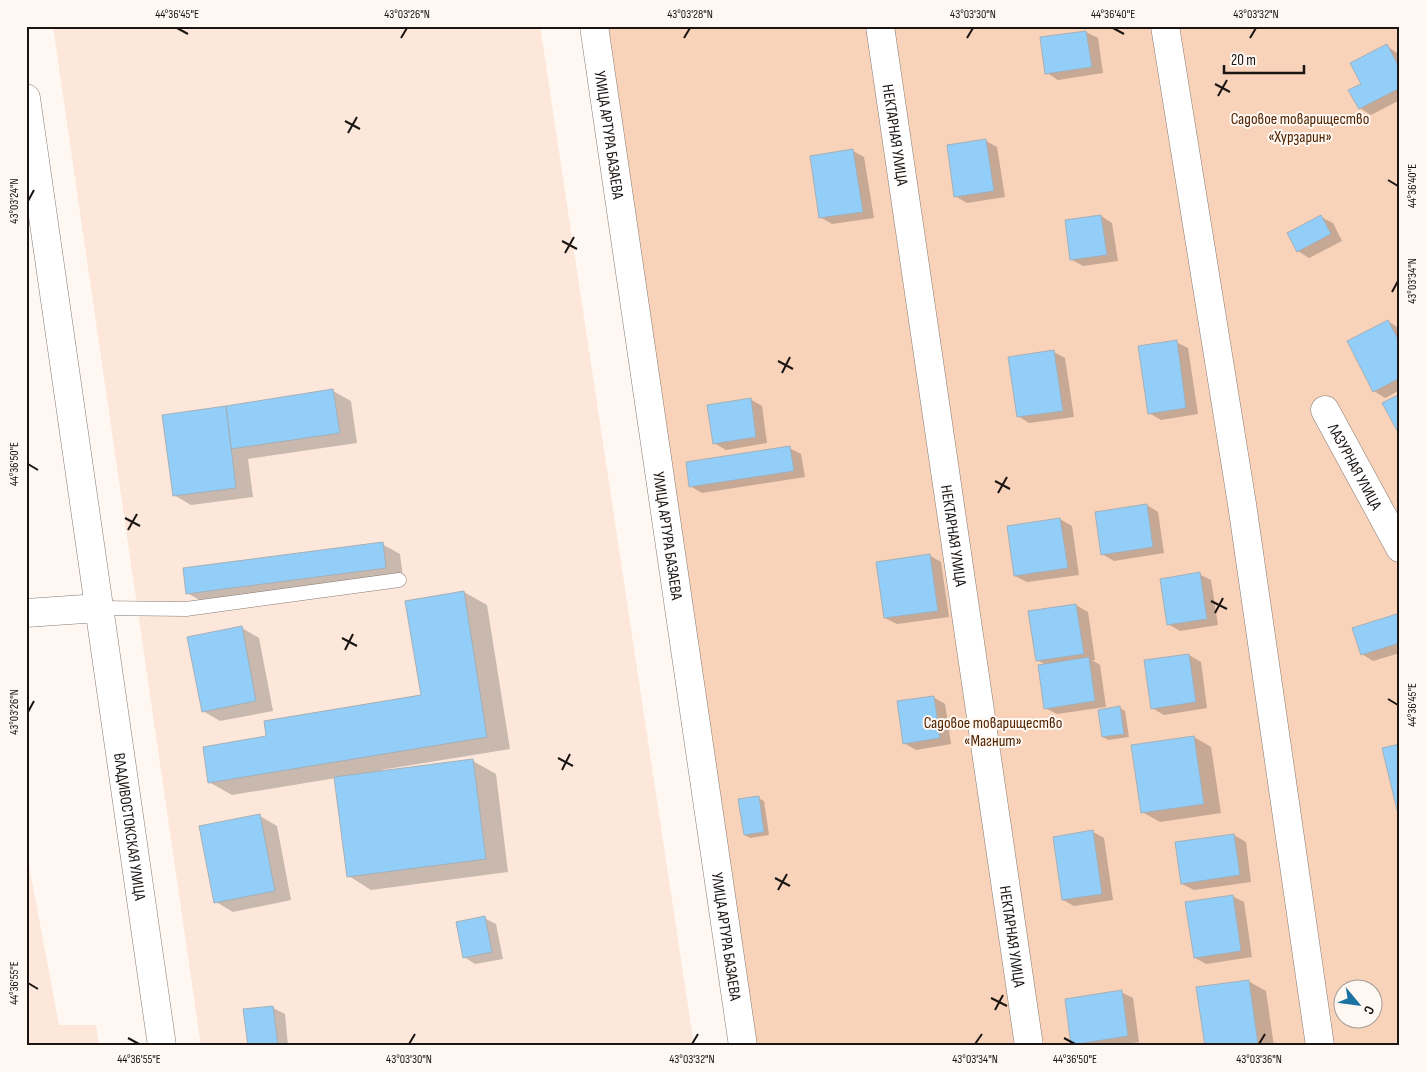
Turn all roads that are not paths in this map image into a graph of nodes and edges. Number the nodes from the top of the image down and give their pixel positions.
1 (594, 26) edge
2 (880, 26) edge
3 (1165, 26) edge
4 (26, 98) edge
5 (1325, 410) dead end
6 (1400, 548) edge
7 (399, 580) dead end
8 (99, 608) junction
9 (26, 613) edge
10 (162, 1046) edge
11 (743, 1046) edge
12 (1029, 1046) edge
13 (1320, 1046) edge

1 - 11 street, УЛИЦА АРТУРА БАЗАЕВА
2 - 12 street, НЕКТАРНАЯ УЛИЦА
3 - 13 street
4 - 8 street, ВЛАДИВОСТОКСКАЯ УЛИЦА
5 - 6 street, ЛАЗУРНАЯ УЛИЦА
7 - 8 lane
8 - 9 street
8 - 10 street, ВЛАДИВОСТОКСКАЯ УЛИЦА

